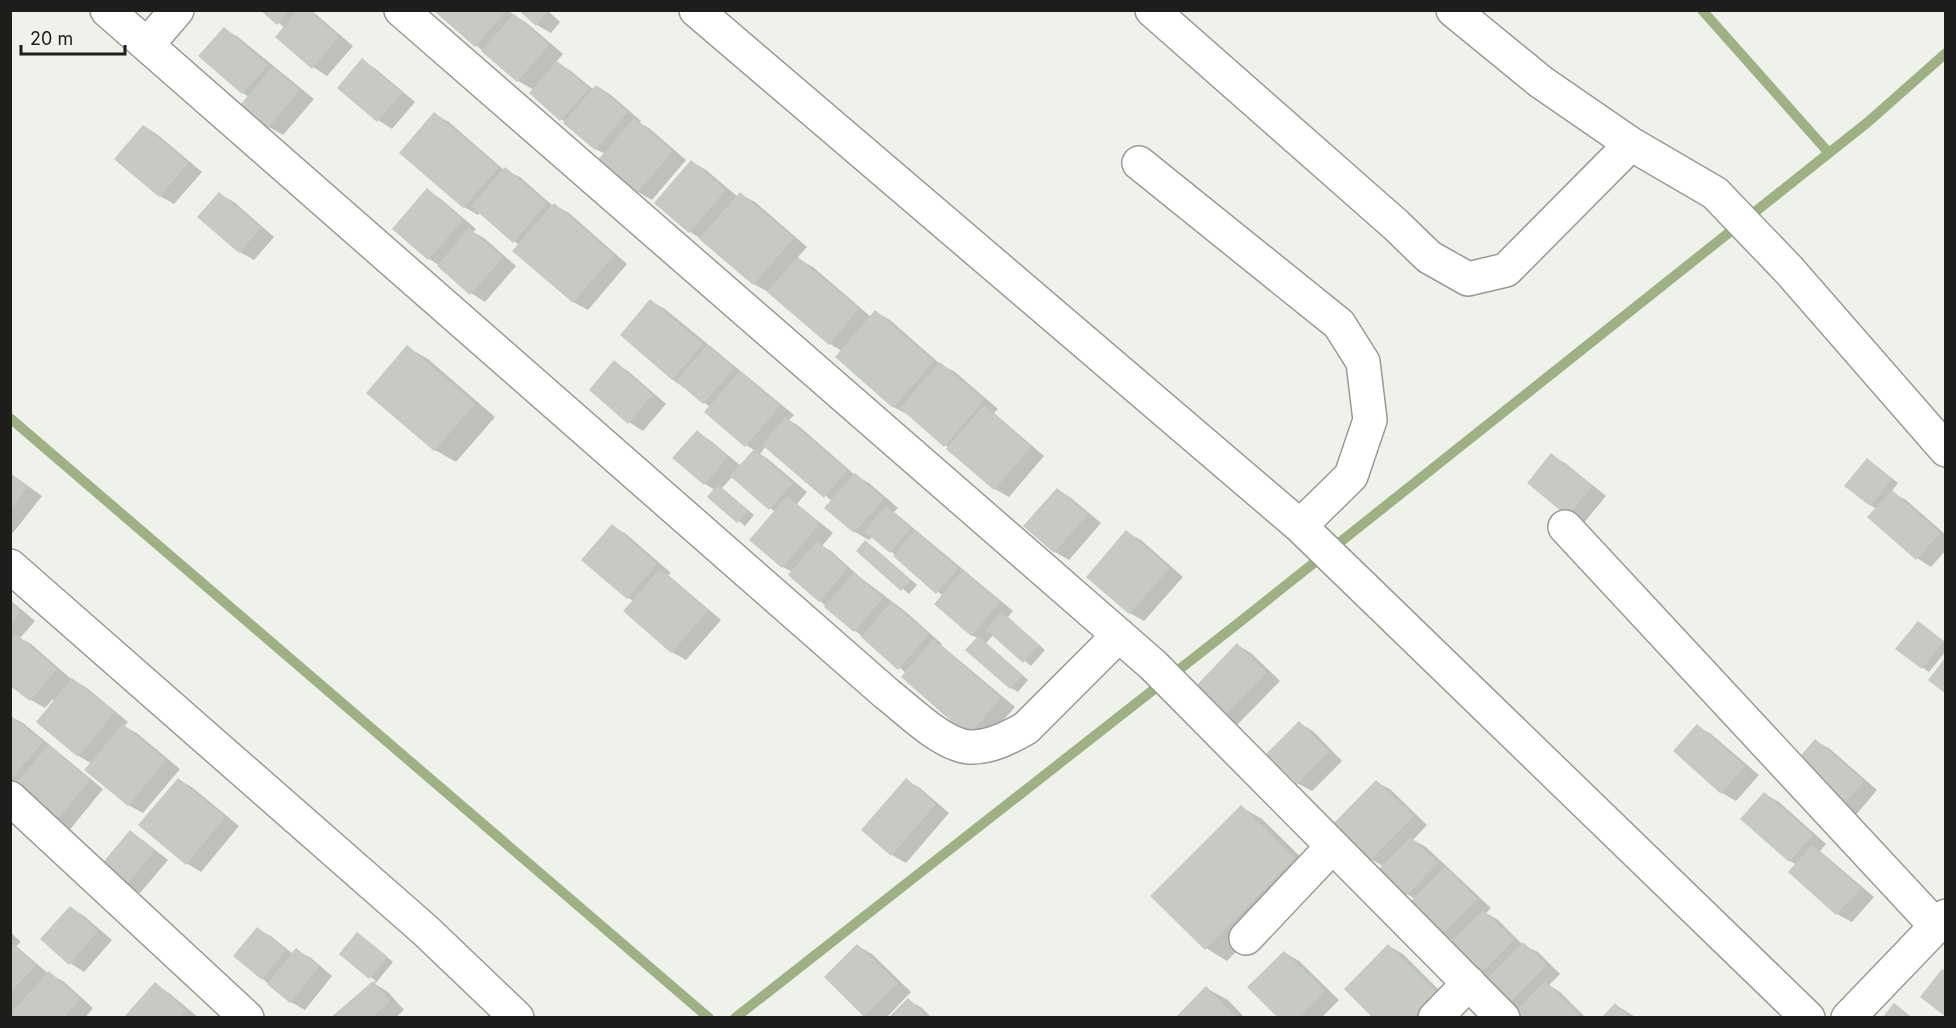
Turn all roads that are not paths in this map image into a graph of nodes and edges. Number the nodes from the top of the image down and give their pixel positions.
1 (107, 10) edge
2 (177, 10) edge
3 (401, 10) edge
4 (696, 10) edge
5 (1152, 10) edge
6 (1453, 10) edge
7 (147, 45) junction
8 (1631, 144) junction
9 (1139, 163) dead end
10 (1946, 450) edge
11 (1300, 526) junction
12 (1565, 527) dead end
13 (10, 566) edge
14 (1119, 635) junction
15 (10, 798) edge
16 (1332, 847) junction
17 (1941, 921) edge
18 (1246, 938) dead end
19 (1469, 983) junction
20 (248, 1017) edge
21 (517, 1017) edge
22 (1436, 1017) edge
23 (1503, 1017) edge
24 (1808, 1017) edge
25 (1848, 1017) edge

1 - 7 street
2 - 7 street
3 - 14 street
4 - 11 street
5 - 8 street
6 - 8 street
7 - 14 street
8 - 10 street
9 - 11 street
11 - 24 street
12 - 17 street
13 - 21 street
14 - 16 street
15 - 20 street
16 - 18 street
16 - 19 street
17 - 25 street
19 - 22 street
19 - 23 street

